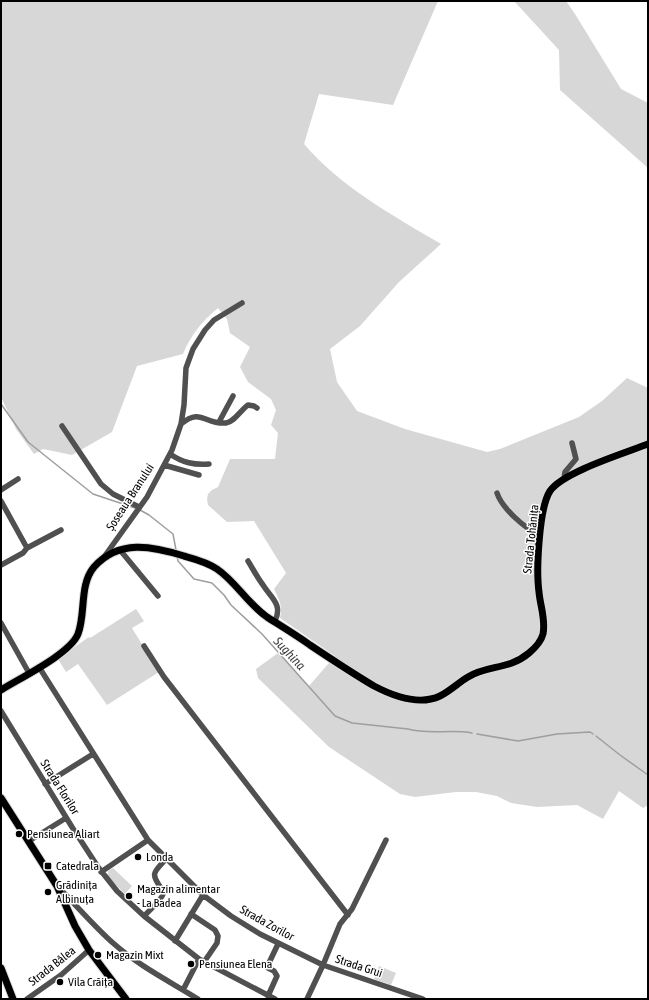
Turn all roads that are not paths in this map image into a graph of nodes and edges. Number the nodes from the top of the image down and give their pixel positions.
1 (242, 303) dead end
2 (233, 396) dead end
3 (257, 408) dead end
4 (219, 422) junction
5 (181, 424) junction
6 (62, 426) dead end
7 (572, 443) dead end
8 (648, 444) edge
9 (170, 454) junction
10 (209, 464) dead end
11 (164, 465) junction
12 (199, 476) dead end
13 (18, 479) dead end
14 (564, 479) junction
15 (1, 490) edge
16 (497, 493) dead end
17 (1, 501) edge
18 (139, 507) junction
19 (61, 530) dead end
20 (540, 535) junction
21 (27, 548) junction
22 (120, 550) junction
23 (103, 559) junction
24 (248, 561) dead end
25 (1, 565) edge
26 (158, 596) dead end
27 (275, 621) junction
28 (1, 623) edge
29 (300, 638) joint
30 (144, 646) dead end
31 (39, 667) junction
32 (29, 673) junction
33 (1, 690) edge
34 (1, 711) edge
35 (93, 754) junction
36 (45, 784) junction
37 (1, 798) edge
38 (66, 818) junction
39 (148, 840) junction
40 (386, 840) dead end
41 (29, 841) junction
42 (166, 859) junction
43 (101, 872) junction
44 (203, 895) junction
45 (68, 903) junction
46 (192, 914) junction
47 (348, 915) junction
48 (144, 916) junction
49 (175, 941) junction
50 (278, 944) junction
51 (89, 950) junction
52 (202, 961) junction
53 (323, 965) junction
54 (1, 968) edge
55 (183, 990) junction
56 (268, 996) junction
57 (13, 999) edge
58 (27, 999) edge
59 (126, 999) edge
60 (198, 999) edge
61 (275, 999) edge
62 (308, 999) edge
63 (423, 999) edge

1 - 5 street, Șoseaua Branului
2 - 4 street
3 - 4 street
4 - 5 street
5 - 9 street, Șoseaua Branului
6 - 18 street
7 - 14 street
8 - 14 main road, Strada Tohănița
9 - 10 street
9 - 11 street, Șoseaua Branului
11 - 12 street
11 - 18 street, Șoseaua Branului
13 - 15 street
14 - 20 main road, Strada Tohănița
16 - 20 street
17 - 21 street
18 - 23 street, Șoseaua Branului
19 - 21 street
20 - 29 main road, Strada Tohănița
21 - 25 street
22 - 23 main road, Șoseaua Branului
22 - 26 street
22 - 27 main road, Șoseaua Branului
23 - 31 main road, Șoseaua Branului
24 - 27 street
27 - 29 main road, Șoseaua Branului
28 - 32 street
30 - 47 street
31 - 32 main road, Șoseaua Branului
31 - 35 street, Strada Zorilor
32 - 33 main road, Șoseaua Branului
34 - 36 street, Strada Florilor
35 - 36 street
35 - 39 street, Strada Zorilor
36 - 38 street, Strada Florilor
37 - 41 main road
38 - 41 street
38 - 43 street, Strada Florilor
39 - 42 street, Strada Zorilor
39 - 43 street
40 - 47 street
41 - 45 main road
42 - 44 street, Strada Zorilor
42 - 48 street
43 - 48 street, Strada Florilor
44 - 46 street
44 - 50 street, Strada Zorilor
45 - 51 main road
45 - 55 street
46 - 49 street
46 - 52 street
47 - 53 street
48 - 49 street, Strada Florilor
49 - 52 street, Strada Florilor
50 - 53 street, Strada Zorilor
50 - 56 street
51 - 58 street, Strada Bâlea
51 - 59 main road
52 - 55 street
52 - 56 street, Strada Florilor
53 - 62 street, Strada Grui
53 - 63 street, Strada Grui
54 - 57 main road
55 - 60 street
56 - 61 street, Strada Florilor

